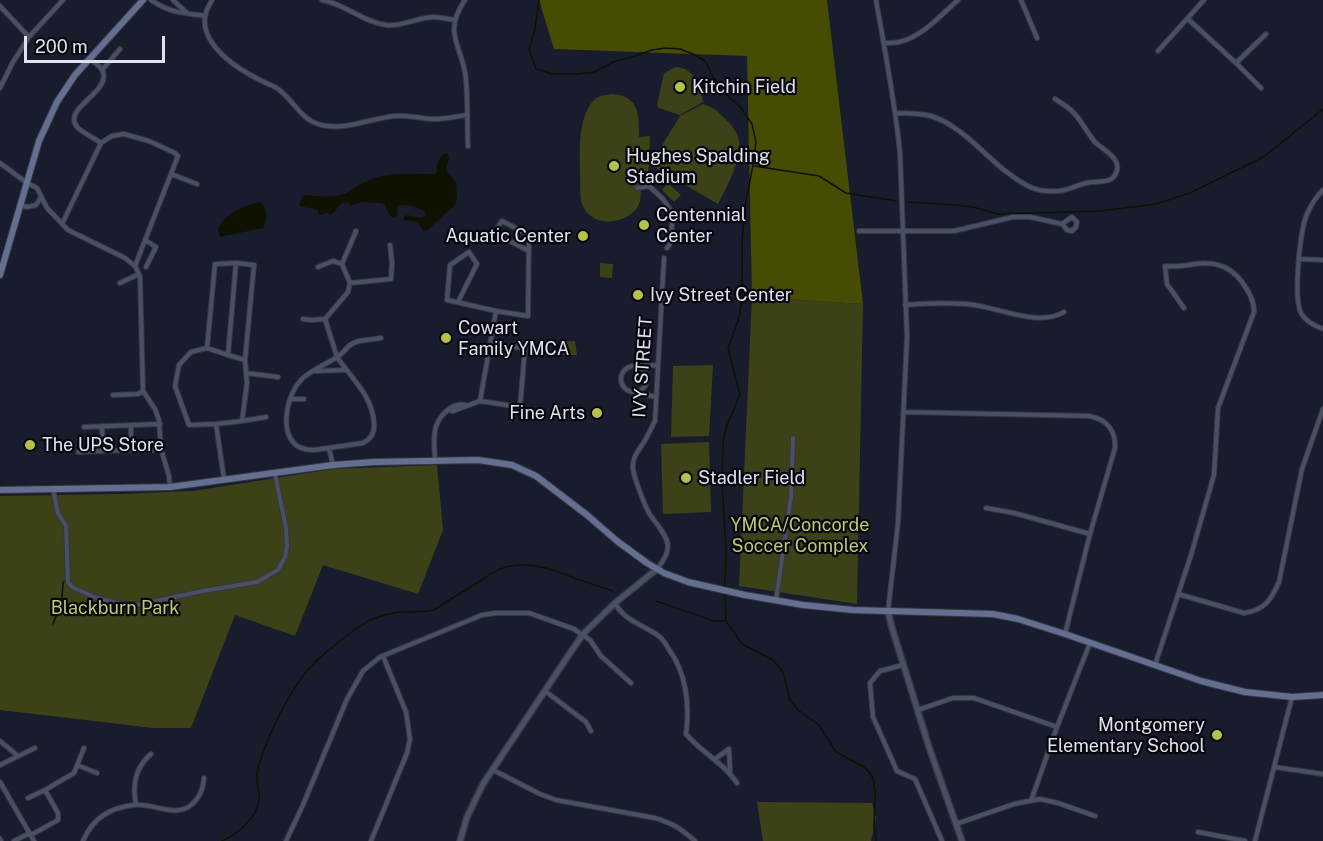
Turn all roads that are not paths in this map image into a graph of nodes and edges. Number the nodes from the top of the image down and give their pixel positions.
1 (63, 0) edge
2 (143, 0) edge
3 (151, 0) edge
4 (173, 0) edge
5 (212, 0) edge
6 (322, 0) edge
7 (465, 0) edge
8 (876, 0) edge
9 (958, 0) edge
10 (1021, 0) edge
11 (1204, 0) edge
12 (0, 6) edge
13 (188, 14) junction
14 (205, 16) junction
15 (1188, 19) junction
16 (455, 20) junction
17 (1266, 34) dead end
18 (28, 37) junction
19 (1037, 38) dead end
20 (884, 43) junction
21 (120, 49) dead end
22 (1158, 51) dead end
23 (89, 58) junction
24 (1236, 63) junction
25 (102, 69) junction
26 (0, 88) edge
27 (1261, 88) dead end
28 (1055, 99) dead end
29 (895, 113) junction
30 (467, 115) junction
31 (101, 143) junction
32 (468, 146) dead end
33 (0, 163) edge
34 (171, 174) junction
35 (27, 183) junction
36 (196, 184) dead end
37 (637, 188) dead end
38 (1323, 190) edge
39 (41, 196) junction
40 (21, 205) junction
41 (36, 205) junction
42 (47, 208) junction
43 (62, 224) junction
44 (1062, 224) dead end
45 (356, 231) dead end
46 (859, 231) dead end
47 (902, 231) junction
48 (145, 240) junction
49 (390, 245) dead end
50 (667, 248) dead end
51 (529, 250) junction
52 (664, 258) dead end
53 (1300, 259) junction
54 (1323, 260) edge
55 (236, 263) junction
56 (342, 264) junction
57 (135, 267) junction
58 (146, 267) dead end
59 (318, 267) dead end
60 (139, 274) junction
61 (0, 275) edge
62 (120, 283) dead end
63 (350, 283) junction
64 (458, 303) junction
65 (905, 305) junction
66 (1184, 308) dead end
67 (496, 311) junction
68 (1064, 312) dead end
69 (303, 319) dead end
70 (325, 319) junction
71 (1323, 329) edge
72 (381, 338) dead end
73 (490, 345) junction
74 (207, 348) junction
75 (228, 355) junction
76 (337, 357) junction
77 (245, 360) junction
78 (658, 365) junction
79 (636, 366) junction
80 (346, 370) junction
81 (315, 371) junction
82 (246, 373) junction
83 (279, 377) dead end
84 (143, 391) junction
85 (635, 392) junction
86 (112, 395) dead end
87 (656, 397) junction
88 (289, 399) junction
89 (304, 399) dead end
90 (480, 401) junction
91 (1323, 409) edge
92 (904, 412) junction
93 (1322, 414) edge
94 (266, 417) dead end
95 (242, 421) junction
96 (160, 424) junction
97 (216, 424) junction
98 (131, 425) junction
99 (102, 426) junction
100 (84, 427) dead end
101 (793, 438) dead end
102 (329, 448) junction
103 (131, 450) junction
104 (154, 450) dead end
105 (103, 451) junction
106 (78, 452) dead end
107 (435, 461) junction
108 (333, 465) junction
109 (274, 473) junction
110 (224, 479) junction
111 (170, 487) junction
112 (53, 489) junction
113 (0, 490) edge
114 (986, 508) dead end
115 (1090, 534) junction
116 (657, 569) junction
117 (1178, 594) junction
118 (776, 601) junction
119 (615, 603) junction
120 (888, 611) junction
121 (1065, 633) junction
122 (583, 634) junction
123 (1090, 642) junction
124 (383, 656) junction
125 (904, 664) junction
126 (1155, 665) junction
127 (631, 682) dead end
128 (545, 691) junction
129 (1323, 695) edge
130 (1292, 697) junction
131 (918, 710) junction
132 (1057, 727) junction
133 (591, 731) dead end
134 (0, 741) edge
135 (35, 748) dead end
136 (84, 748) dead end
137 (151, 754) dead end
138 (18, 756) junction
139 (715, 759) junction
140 (0, 765) edge
141 (77, 765) junction
142 (1274, 767) junction
143 (493, 770) junction
144 (730, 771) junction
145 (97, 773) dead end
146 (1323, 774) edge
147 (204, 778) dead end
148 (0, 782) edge
149 (737, 783) dead end
150 (45, 790) junction
151 (27, 798) dead end
152 (1031, 801) junction
153 (136, 804) junction
154 (1095, 816) dead end
155 (956, 824) junction
156 (1198, 832) dead end
157 (31, 834) junction
158 (14, 841) edge
159 (34, 841) edge
160 (83, 841) edge
161 (286, 841) edge
162 (371, 841) edge
163 (460, 841) edge
164 (695, 841) edge
165 (942, 841) edge
166 (962, 841) edge
167 (1245, 841) edge
168 (1255, 841) edge

1 - 18 street
2 - 23 main road
3 - 13 street
4 - 13 street
5 - 14 street
6 - 16 street
7 - 16 street
8 - 20 street
9 - 20 street
10 - 19 street
11 - 15 street
12 - 18 street
13 - 14 street
14 - 30 street
15 - 22 street
15 - 24 street
16 - 30 street
17 - 24 street
18 - 26 street
20 - 29 street
21 - 25 street
23 - 25 street
23 - 35 main road
24 - 27 street
25 - 31 street
28 - 29 street
29 - 47 street
30 - 32 street
31 - 34 street
31 - 43 street
33 - 35 street
34 - 36 street
34 - 48 street
35 - 39 street
35 - 40 main road
37 - 50 street
38 - 53 street
39 - 41 street
39 - 42 street
40 - 41 street
40 - 61 main road
41 - 42 street
42 - 43 street
43 - 57 street
44 - 47 street
45 - 56 street
46 - 47 street
47 - 65 street
48 - 57 street
48 - 58 street
49 - 63 street
51 - 51 street
51 - 67 street
52 - 78 street, IVY STREET
53 - 54 street
53 - 71 street
55 - 74 street
55 - 75 street
55 - 77 street
56 - 59 street
56 - 63 street
57 - 60 street
60 - 62 street
60 - 84 street
63 - 70 street
64 - 64 street
64 - 67 street
65 - 68 street
65 - 92 street
66 - 117 street
67 - 73 street
69 - 70 street
70 - 76 street
72 - 76 street
73 - 90 street
73 - 90 street
74 - 75 street
74 - 97 street
75 - 77 street
76 - 80 street
76 - 81 street
77 - 82 street
78 - 79 street
78 - 87 street, IVY STREET
79 - 85 street
79 - 85 street
80 - 81 street
80 - 102 street
81 - 88 street
82 - 83 street
82 - 95 street
84 - 86 street
84 - 96 street
85 - 87 street
87 - 116 street, IVY STREET
88 - 89 street
88 - 102 street
90 - 107 street
91 - 93 street
92 - 115 street
92 - 120 street
93 - 117 street
94 - 95 street
95 - 97 street
96 - 98 street
96 - 111 street
97 - 110 street
98 - 99 street
98 - 103 street
99 - 100 street
99 - 105 street
101 - 118 street
102 - 108 street
103 - 104 street
103 - 105 street
105 - 106 street
107 - 108 main road
107 - 116 main road
108 - 109 main road
109 - 110 main road
109 - 112 street
110 - 111 main road
111 - 112 main road
112 - 113 main road
114 - 115 street
115 - 121 street
116 - 118 main road
116 - 119 street
117 - 126 street
118 - 120 main road
119 - 122 street
119 - 139 street
120 - 121 main road
120 - 125 street
121 - 123 main road
122 - 124 street
122 - 127 street
122 - 128 street
123 - 126 main road
123 - 132 street
124 - 161 street
124 - 162 street
125 - 131 street
125 - 165 street
126 - 130 main road
128 - 133 street
128 - 143 street
129 - 130 main road
130 - 142 street
131 - 132 street
131 - 155 street
132 - 152 street
134 - 138 street
135 - 138 street
136 - 141 street
137 - 153 street
138 - 140 street
139 - 144 street
139 - 144 street
141 - 145 street
141 - 150 street
142 - 146 street
142 - 168 street
143 - 163 street
143 - 164 street
144 - 149 street
147 - 153 street
148 - 157 street
150 - 151 street
150 - 157 street
152 - 154 street
152 - 155 street
153 - 160 street
155 - 166 street
156 - 167 street
157 - 158 street
157 - 159 street

